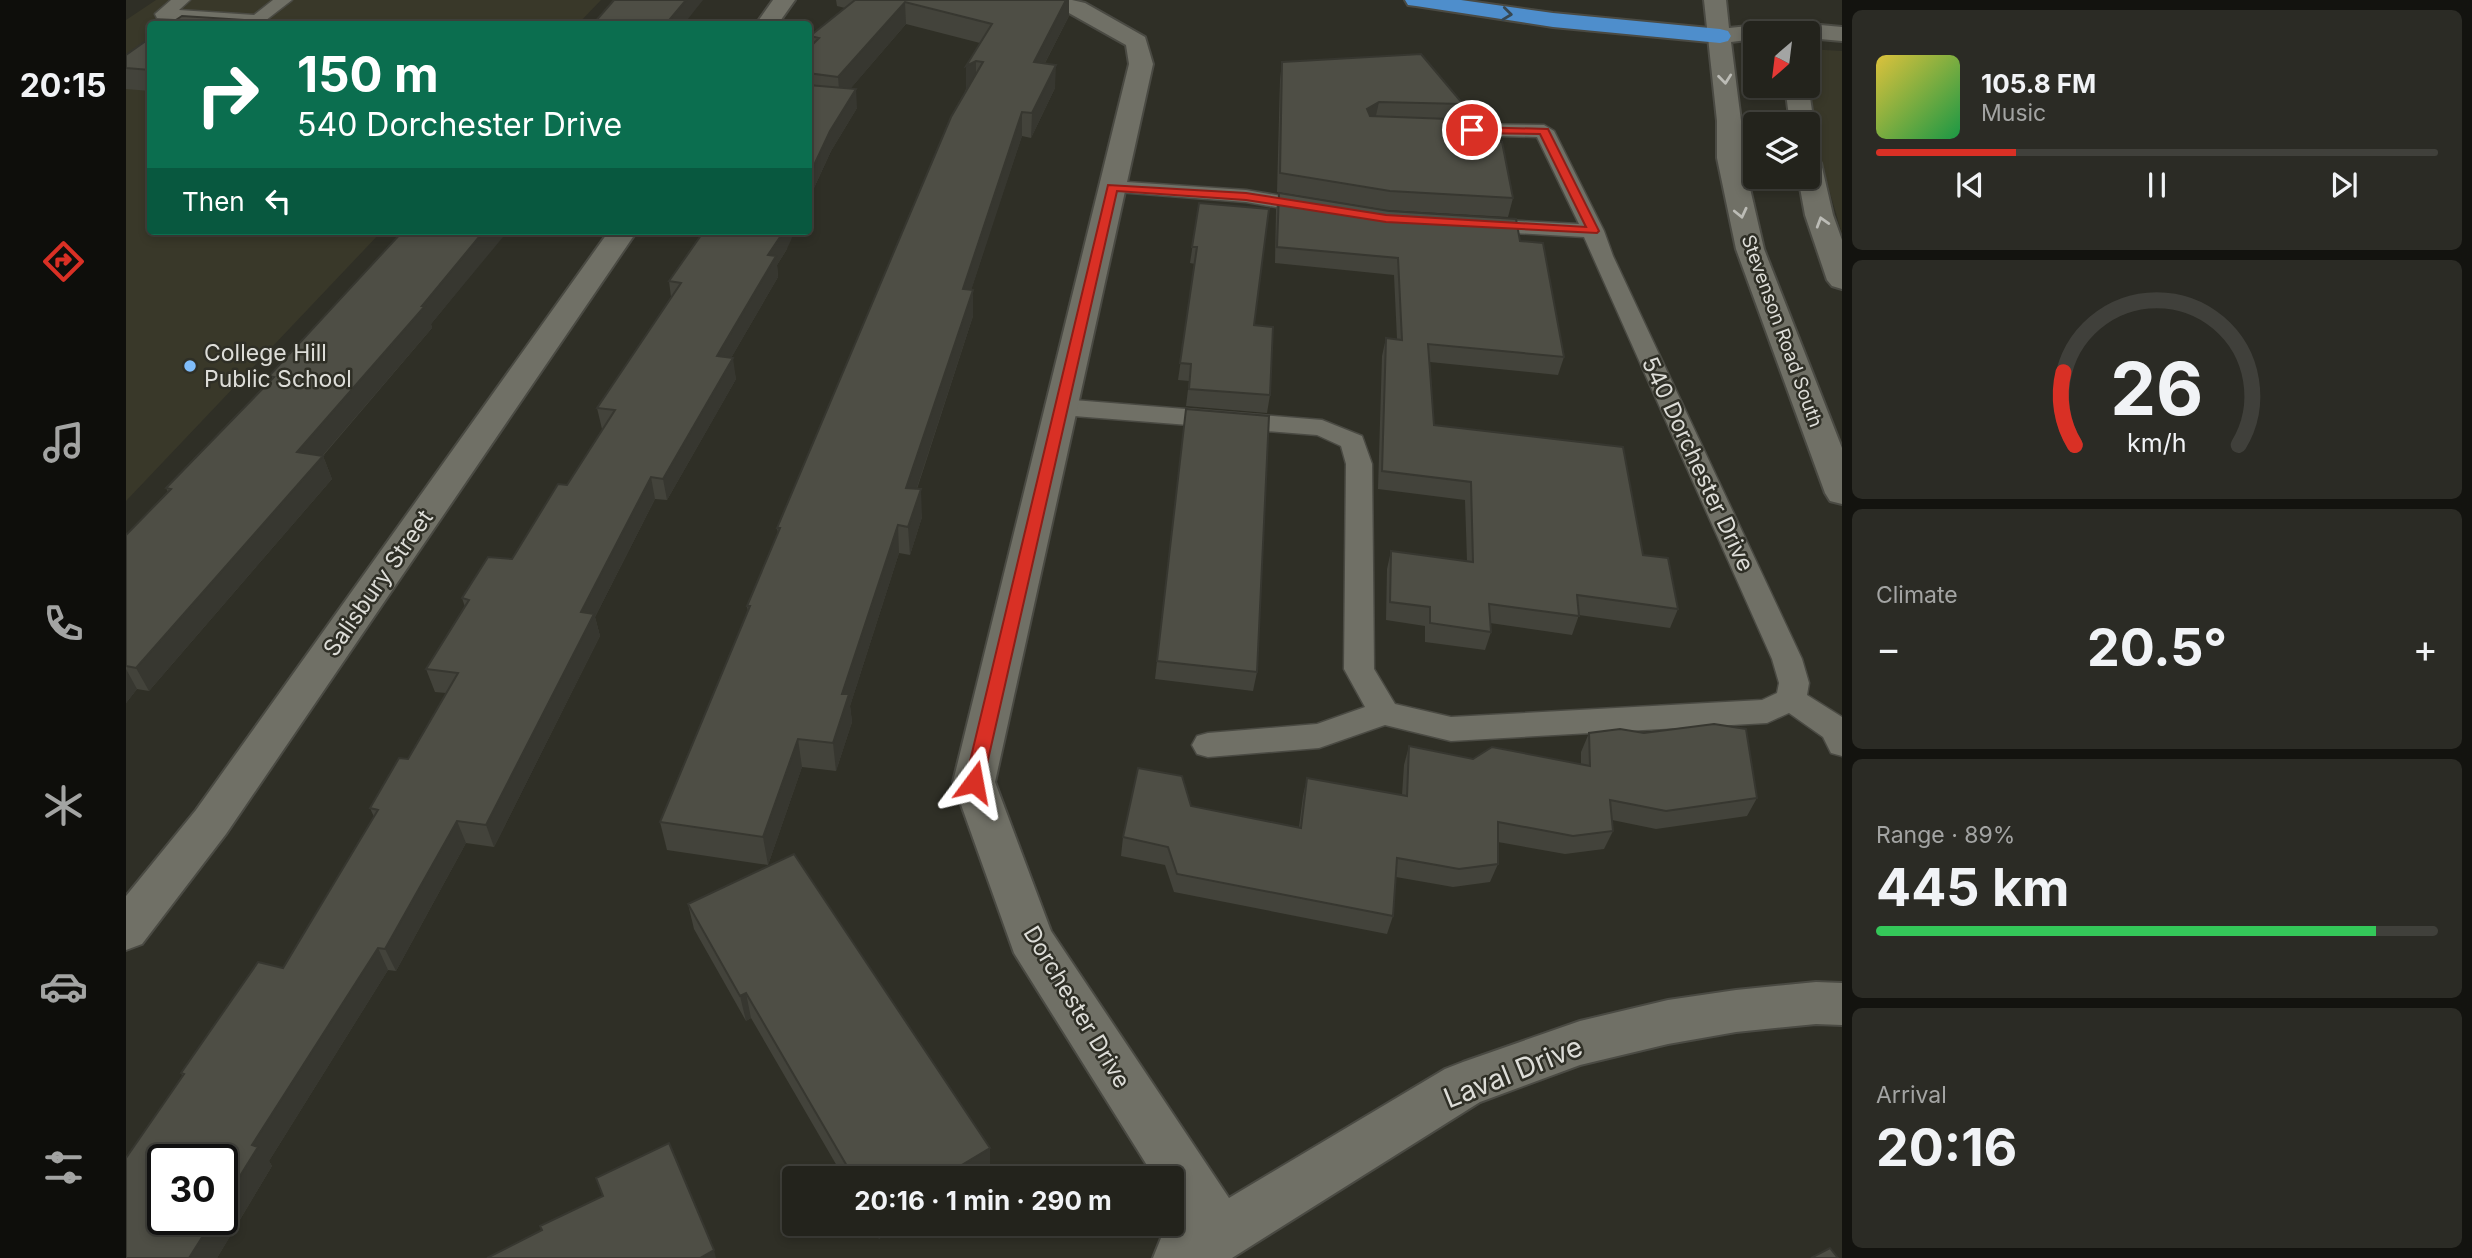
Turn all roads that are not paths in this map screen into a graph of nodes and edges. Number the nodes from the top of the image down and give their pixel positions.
1 (284, 0) edge
2 (785, 0) edge
3 (1047, 0) edge
4 (1416, 0) edge
5 (1715, 0) edge
6 (180, 13) edge
7 (769, 21) edge
8 (1820, 30) edge
9 (1743, 32) edge
10 (1842, 34) edge
11 (1720, 36) junction
12 (1743, 39) edge
13 (1820, 48) edge
14 (1842, 51) edge
15 (1428, 130) edge
16 (1112, 187) junction
17 (1814, 189) edge
18 (1348, 213) edge
19 (1454, 223) edge
20 (1593, 231) junction
21 (620, 235) edge
22 (1842, 280) edge
23 (1061, 407) junction
24 (1842, 493) edge
25 (1791, 699) junction
26 (1384, 713) junction
27 (1842, 744) edge
28 (1208, 745) dead end
29 (126, 930) edge
30 (1842, 1004) edge
31 (1201, 1246) edge

1 - 6 lane
2 - 7 street
3 - 16 street, Dorchester Drive
4 -> 11 highway
5 - 11 street, Stevenson Road South
8 - 10 street
9 - 11 street
11 - 12 street
11 -> 24 street, Stevenson Road South
13 - 14 street
15 - 20 lane, 540 Dorchester Drive
16 - 18 lane
16 - 23 street, Dorchester Drive
22 -> 17 street
19 - 20 lane
20 - 25 lane, 540 Dorchester Drive
21 - 29 street, Salisbury Street
23 - 26 lane
23 - 31 street, Dorchester Drive
25 - 26 lane
25 - 27 lane
26 - 28 lane
30 - 31 street, Laval Drive

